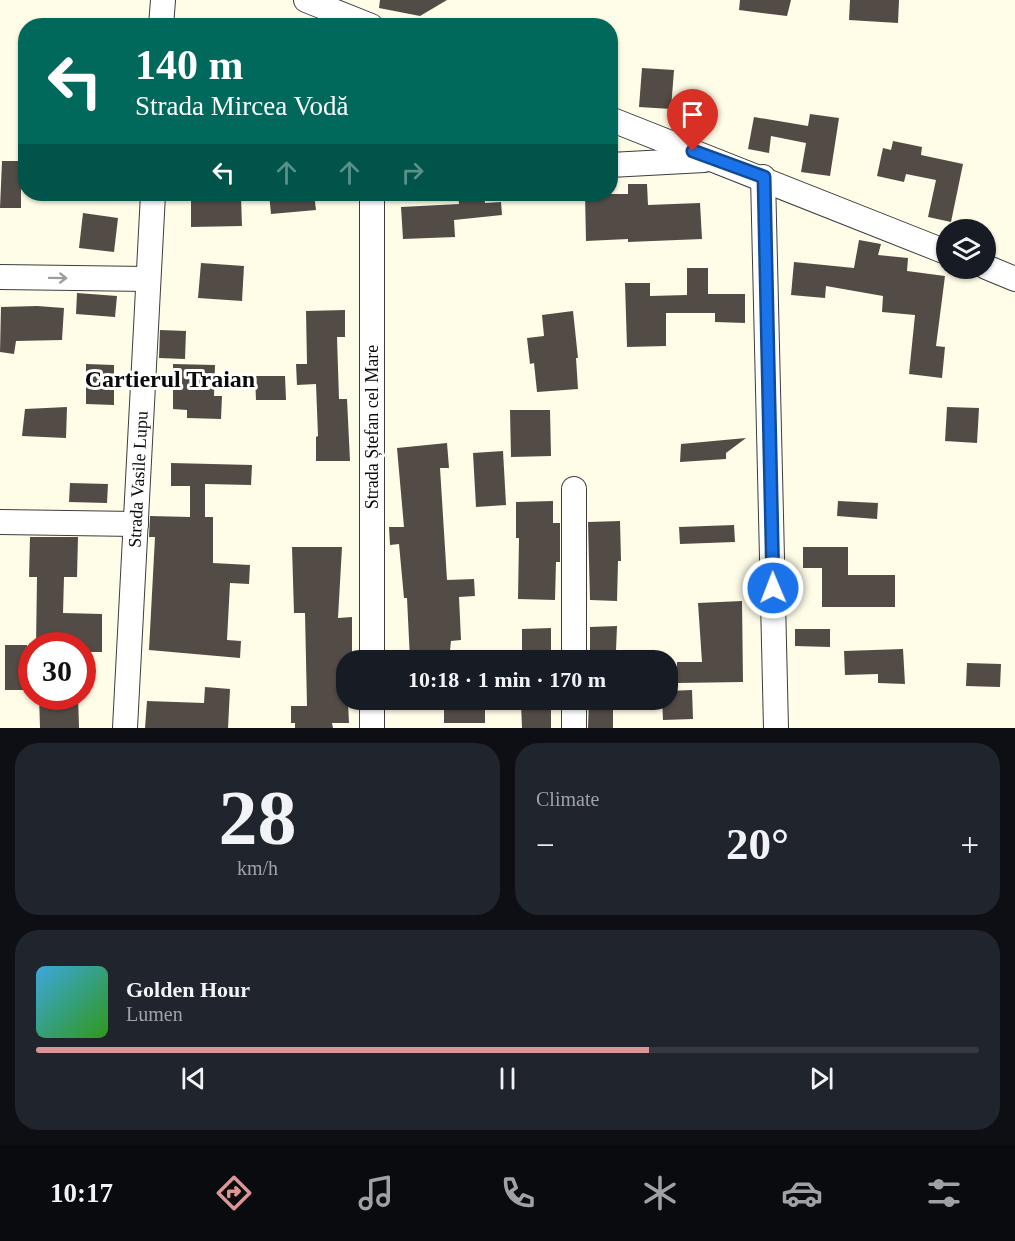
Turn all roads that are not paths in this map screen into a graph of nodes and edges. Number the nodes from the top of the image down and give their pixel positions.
1 (163, 0) edge
2 (306, 0) edge
3 (162, 18) edge
4 (351, 18) edge
5 (618, 122) edge
6 (713, 159) junction
7 (618, 165) edge
8 (764, 177) junction
9 (153, 201) edge
10 (372, 201) edge
11 (936, 248) edge
12 (996, 271) edge
13 (0, 277) edge
14 (148, 279) junction
15 (1015, 279) edge
16 (574, 489) dead end
17 (0, 522) edge
18 (136, 524) junction
19 (372, 650) edge
20 (574, 650) edge
21 (372, 710) edge
22 (574, 710) edge
23 (125, 728) edge
24 (372, 728) edge
25 (574, 728) edge
26 (776, 728) edge

1 - 3 street
2 - 4 street
5 - 6 street
6 - 7 street
6 - 8 street
8 - 11 street
8 - 26 street
9 - 14 street, Strada Vasile Lupu
10 - 19 street, Strada Ștefan cel Mare
12 - 15 street
13 -> 14 street
14 - 18 street, Strada Vasile Lupu
16 - 20 street
17 - 18 street
18 - 23 street, Strada Vasile Lupu
21 - 24 street
22 - 25 street

